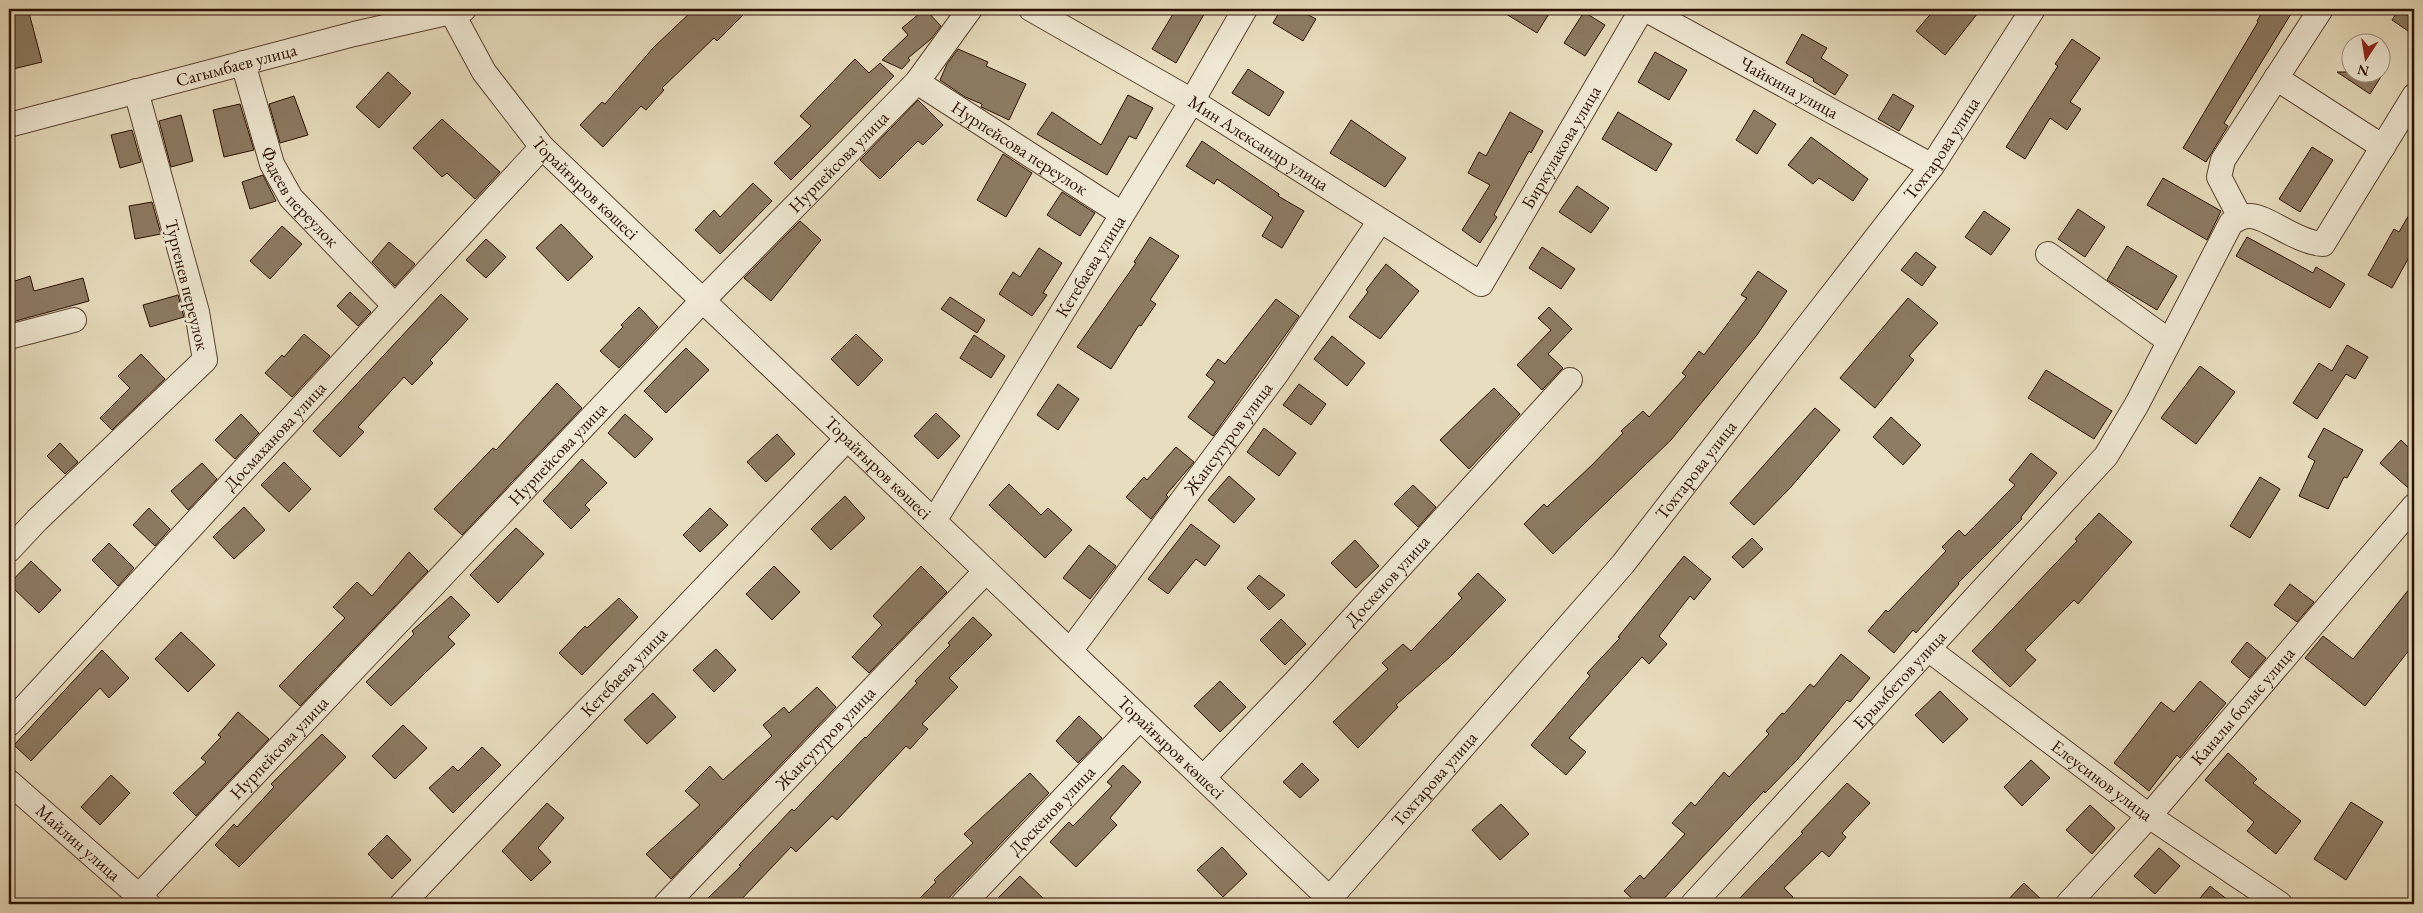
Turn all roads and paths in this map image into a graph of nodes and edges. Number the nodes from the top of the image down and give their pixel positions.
1 (970, 9) edge
2 (1031, 9) edge
3 (1245, 9) edge
4 (1644, 9) edge
5 (2033, 9) edge
6 (2321, 9) edge
7 (456, 10) edge
8 (243, 63) junction
9 (2276, 78) junction
10 (917, 82) junction
11 (136, 91) junction
12 (2414, 96) edge
13 (1192, 101) junction
14 (9, 125) edge
15 (542, 147) junction
16 (2383, 147) junction
17 (1932, 166) junction
18 (1122, 214) junction
19 (2240, 217) junction
20 (1380, 221) junction
21 (2048, 254) dead end
22 (1481, 284) joint
23 (703, 300) junction
24 (395, 306) junction
25 (74, 320) dead end
26 (9, 337) edge
27 (2169, 341) junction
28 (1570, 380) dead end
29 (847, 439) junction
30 (2414, 506) edge
31 (934, 521) junction
32 (9, 550) edge
33 (986, 571) junction
34 (1928, 649) junction
35 (1070, 651) junction
36 (1140, 718) junction
37 (9, 724) edge
38 (1203, 778) junction
39 (9, 782) edge
40 (2150, 816) junction
41 (143, 900) edge
42 (1330, 903) edge
43 (402, 904) edge
44 (666, 904) edge
45 (963, 904) edge
46 (1693, 904) edge
47 (2068, 904) edge
48 (2280, 904) edge

1 - 10 street, Нурпейсова улица
2 - 13 street, Мин Александр улица
3 - 13 street, Кетебаева улица
4 - 17 street, Чайкина улица
4 - 22 street, Биркулакова улица
5 - 17 street, Тохтарова улица
6 - 9 street
7 - 8 street, Сагымбаев улица
7 - 15 street, Торайғыров көшесі
8 - 11 street, Сагымбаев улица
8 - 24 street, Фадеев переулок
9 - 16 street
9 - 19 street
10 - 18 street, Нурпейсова переулок
10 - 23 street, Нурпейсова улица
11 - 14 street, Сагымбаев улица
11 - 32 street, Тургенев переулок
12 - 16 street
13 - 18 street, Кетебаева улица
13 - 20 street, Мин Александр улица
15 - 23 street, Торайғыров көшесі
15 - 24 street, Досмаханова улица
16 - 19 street
17 - 42 street, Тохтарова улица
18 - 31 street, Кетебаева улица
19 - 27 street, Ерымбетов улица
20 - 22 street, Мин Александр улица
20 - 35 street, Жансугуров улица
21 - 27 street
23 - 29 street, Торайғыров көшесі
23 - 41 street, Нурпейсова улица
24 - 37 street, Досмаханова улица
25 - 26 street
27 - 34 street, Ерымбетов улица
28 - 38 street, Доскенов улица
29 - 31 street, Торайғыров көшесі
29 - 43 street, Кетебаева улица
30 - 40 street, Каналы болыс улица
31 - 33 street, Торайғыров көшесі
33 - 35 street, Торайғыров көшесі
33 - 44 street, Жансугуров улица
34 - 40 street, Елеусинов улица
34 - 46 street, Ерымбетов улица
35 - 36 street, Торайғыров көшесі
36 - 38 street, Торайғыров көшесі
36 - 45 street, Доскенов улица
38 - 42 street, Торайғыров көшесі
39 - 41 street, Майлин улица
40 - 47 street, Каналы болыс улица
40 - 48 street, Елеусинов улица

